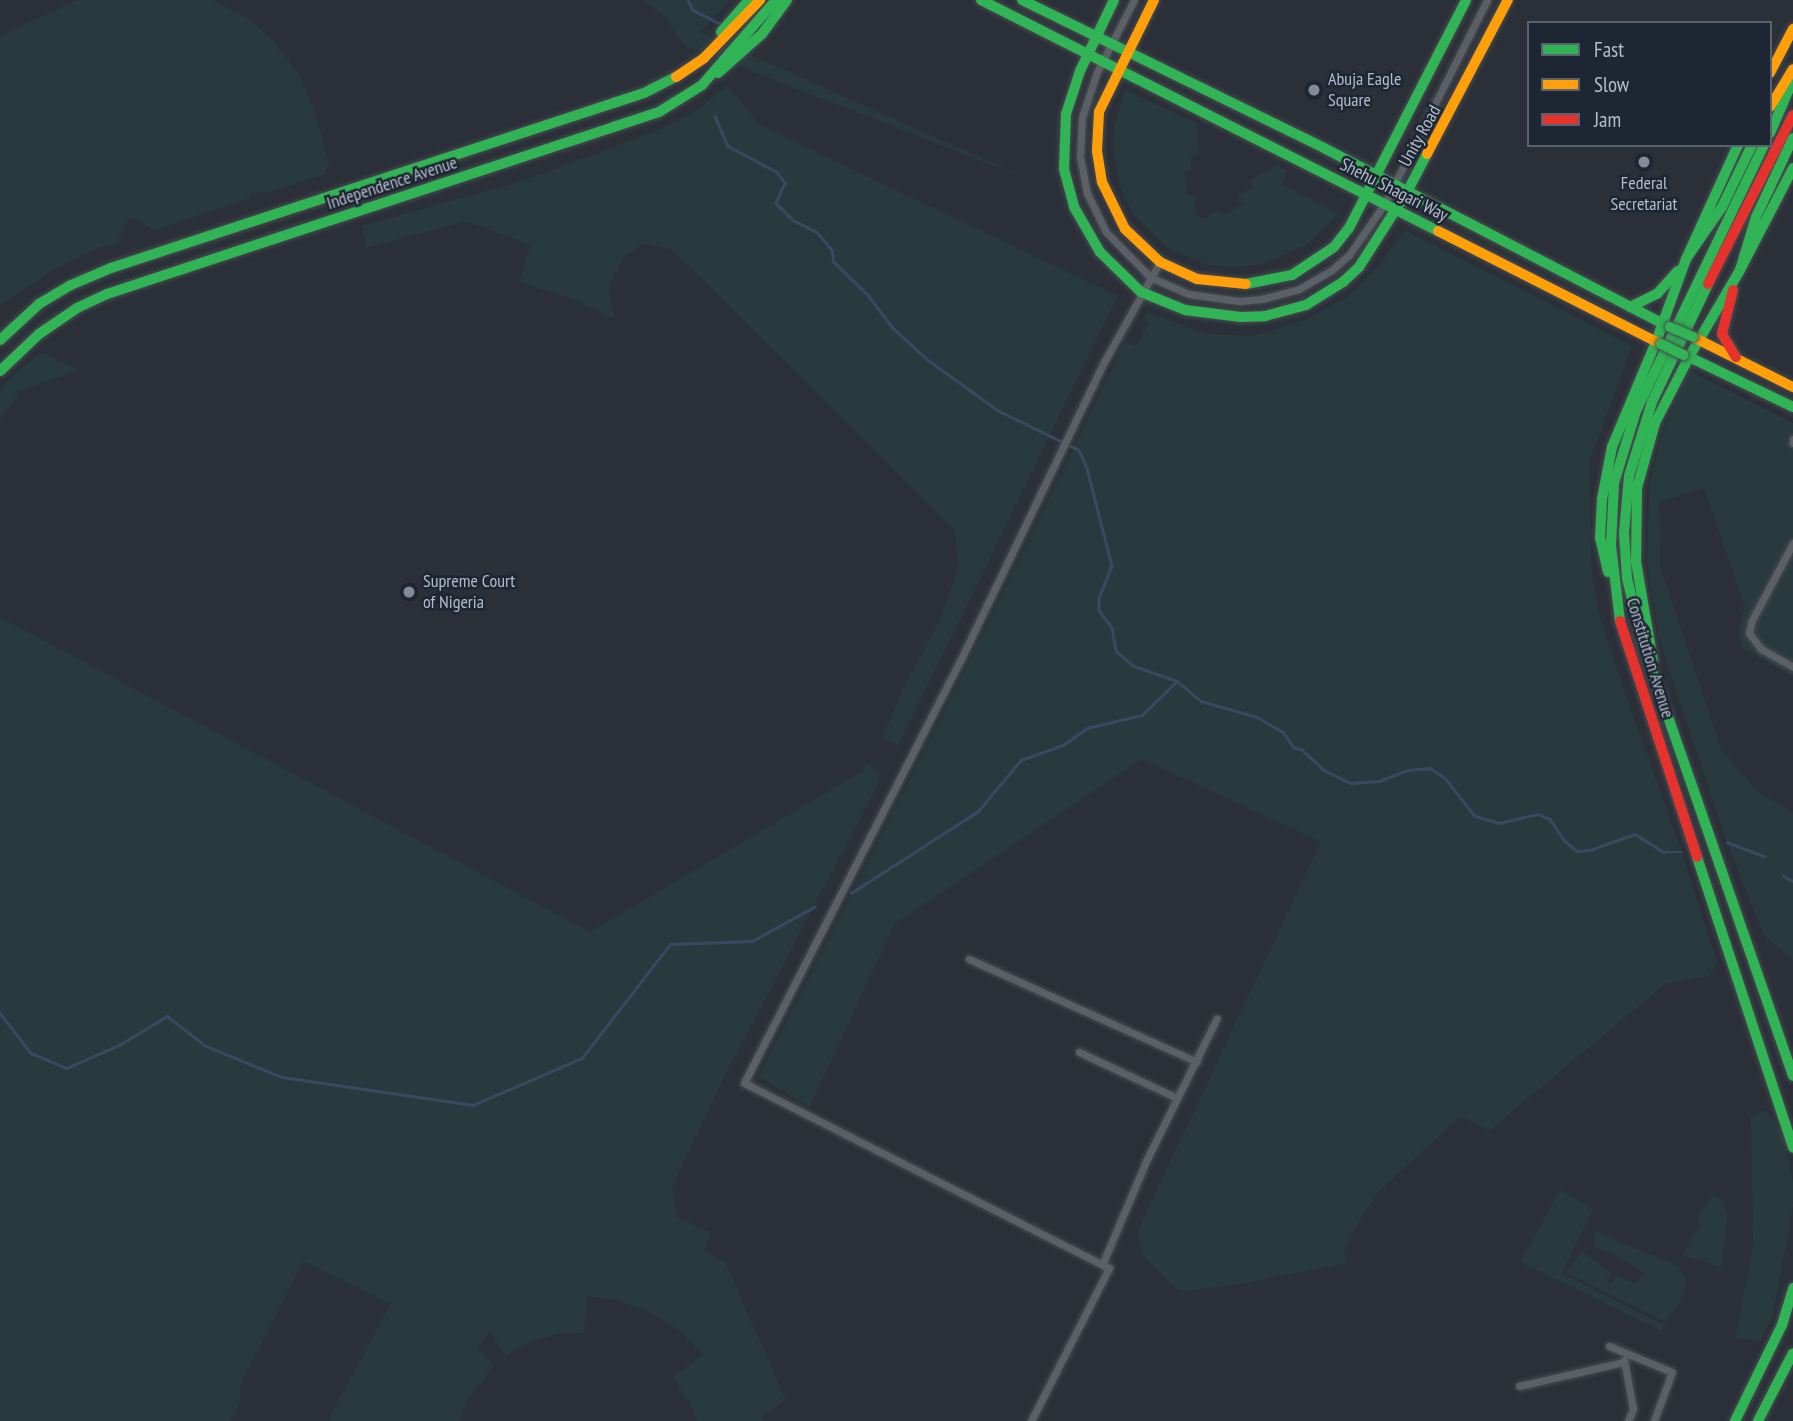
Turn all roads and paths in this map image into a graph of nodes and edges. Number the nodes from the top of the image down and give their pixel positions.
1 (749, 0) edge
2 (760, 0) edge
3 (776, 0) edge
4 (786, 0) edge
5 (981, 0) edge
6 (1022, 0) edge
7 (1114, 0) edge
8 (1134, 0) edge
9 (1154, 0) edge
10 (1465, 0) edge
11 (1487, 0) edge
12 (1508, 0) edge
13 (1793, 29) edge
14 (1096, 36) junction
15 (1112, 44) junction
16 (1127, 51) junction
17 (1088, 53) junction
18 (1103, 61) junction
19 (1118, 68) junction
20 (1772, 69) edge
21 (1793, 69) edge
22 (681, 74) junction
23 (1793, 80) edge
24 (702, 85) junction
25 (1772, 104) edge
26 (1793, 116) edge
27 (1772, 129) edge
28 (1793, 138) edge
29 (1737, 147) edge
30 (1751, 147) edge
31 (1763, 147) edge
32 (1793, 168) edge
33 (1378, 177) junction
34 (1394, 185) junction
35 (1407, 192) junction
36 (1368, 194) junction
37 (1385, 203) junction
38 (1396, 209) junction
39 (1686, 259) junction
40 (1160, 262) junction
41 (1740, 270) junction
42 (1150, 277) junction
43 (1141, 292) junction
44 (1630, 307) junction
45 (1667, 325) junction
46 (1696, 339) junction
47 (0, 340) edge
48 (1658, 343) junction
49 (1687, 356) junction
50 (1738, 359) junction
51 (0, 371) edge
52 (1793, 387) edge
53 (1793, 407) edge
54 (1793, 543) edge
55 (1614, 591) junction
56 (1793, 667) edge
57 (1654, 678) junction
58 (969, 959) dead end
59 (1217, 1018) dead end
60 (1079, 1052) dead end
61 (1197, 1062) junction
62 (1793, 1076) edge
63 (1177, 1098) junction
64 (1793, 1148) edge
65 (1102, 1265) junction
66 (1793, 1288) edge
67 (1609, 1346) dead end
68 (1622, 1352) junction
69 (1793, 1353) edge
70 (1624, 1362) junction
71 (1519, 1386) dead end
72 (1031, 1421) edge
73 (1628, 1421) edge
74 (1654, 1421) edge
75 (1735, 1421) edge
76 (1759, 1421) edge

1 - 22 main road
2 - 22 main road, Independence Avenue
3 - 24 main road, Independence Avenue
4 - 24 main road
5 - 17 main road, Shehu Shagari Way
6 - 14 main road, Shehu Shagari Way
7 - 14 main road, Unity Road
8 - 15 street, Unity Road
9 - 16 main road, Unity Road
10 - 33 main road, Unity Road
11 - 34 street, Unity Road
12 - 35 main road, Unity Road
13 - 20 main road
14 - 15 main road, Shehu Shagari Way
14 - 17 main road, Unity Road
15 - 16 main road, Shehu Shagari Way
15 - 18 street, Unity Road
16 - 19 main road, Unity Road
16 - 33 main road, Shehu Shagari Way
17 - 18 main road, Shehu Shagari Way
17 - 43 main road, Unity Road
18 - 19 main road, Shehu Shagari Way
18 - 42 street, Unity Road
19 - 36 main road, Shehu Shagari Way
19 - 40 main road, Unity Road
21 - 25 main road
22 - 47 main road, Independence Avenue
23 - 27 main road
24 - 51 main road, Independence Avenue
26 - 57 main road, Constitution Avenue
28 - 41 main road
29 - 39 main road
30 - 39 main road
31 - 55 main road, Constitution Avenue
32 - 41 main road
33 - 34 main road, Shehu Shagari Way
33 - 36 main road, Unity Road
34 - 35 main road, Shehu Shagari Way
34 - 37 street, Unity Road
35 - 38 main road, Unity Road
35 - 44 main road, Shehu Shagari Way
36 - 37 main road, Shehu Shagari Way
36 - 40 main road, Unity Road
37 - 38 main road, Shehu Shagari Way
37 - 42 street, Unity Road
38 - 43 main road, Unity Road
38 - 48 main road, Shehu Shagari Way
39 - 44 main road
39 - 45 main road
40 - 42 street
41 - 46 main road
41 - 50 main road
42 - 43 street
43 - 65 street
44 - 45 main road, Shehu Shagari Way
45 - 46 main road, Shehu Shagari Way, bridge
45 - 48 main road
46 - 49 main road
46 - 50 main road, Shehu Shagari Way
48 - 49 main road, Shehu Shagari Way, bridge
48 - 55 main road
49 - 53 main road, Shehu Shagari Way
49 - 57 main road
50 - 52 main road, Shehu Shagari Way
54 - 56 street
55 - 64 main road, Constitution Avenue
57 - 62 main road, Constitution Avenue
58 - 61 street
59 - 61 street
60 - 63 street
61 - 63 street
63 - 65 street
65 - 72 street
66 - 75 main road
67 - 68 street
68 - 70 street
68 - 74 street
69 - 76 main road
70 - 71 street
70 - 73 street

